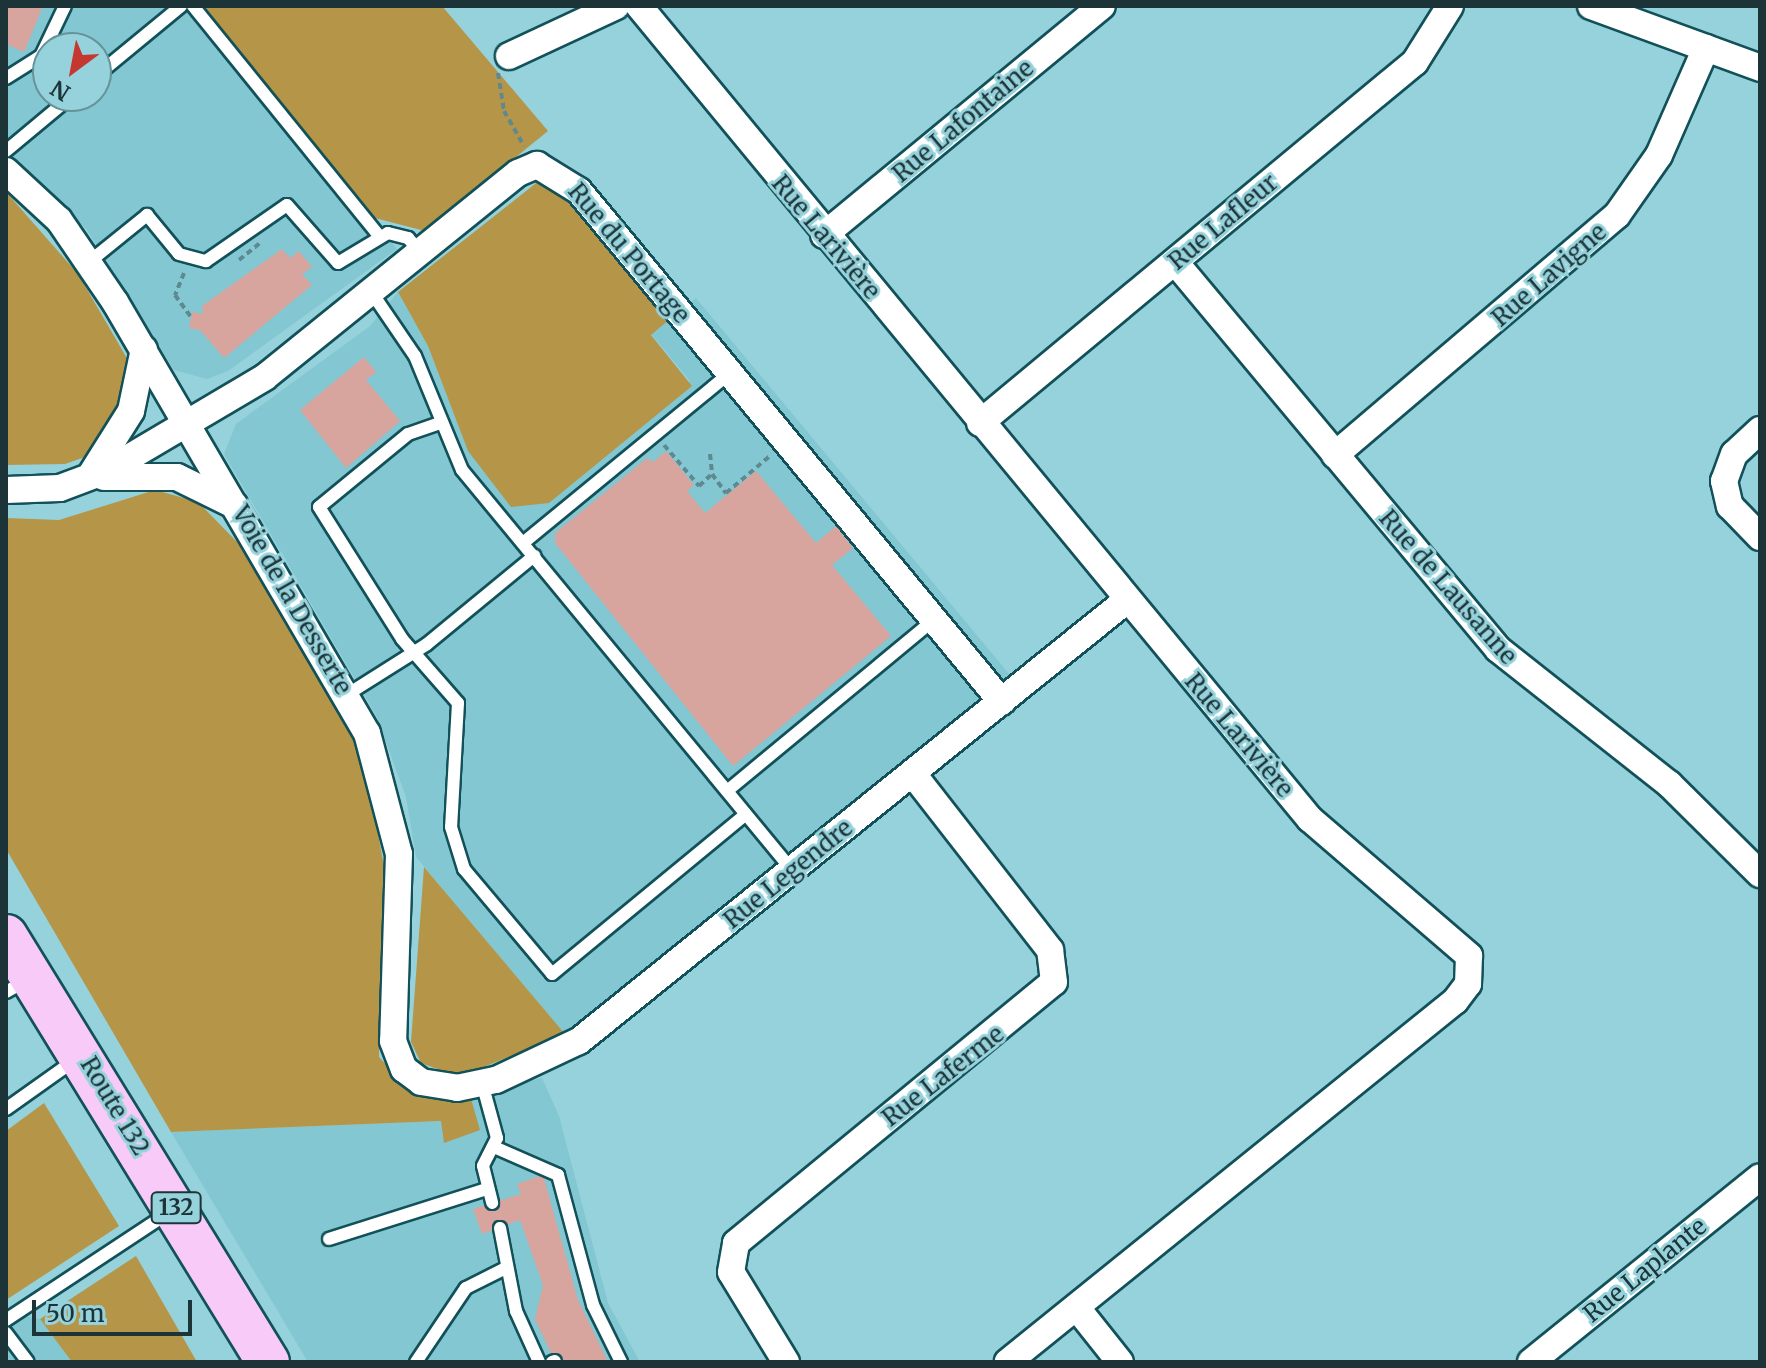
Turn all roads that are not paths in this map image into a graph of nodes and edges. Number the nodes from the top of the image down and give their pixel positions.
1 (65, 6) edge
2 (181, 6) edge
3 (193, 6) edge
4 (616, 6) edge
5 (639, 6) edge
6 (1102, 6) edge
7 (1450, 6) edge
8 (1591, 6) edge
9 (1706, 48) junction
10 (509, 56) road end
11 (112, 63) edge
12 (1760, 68) edge
13 (6, 78) edge
14 (53, 112) edge
15 (6, 151) edge
16 (6, 171) edge
17 (824, 235) junction
18 (380, 237) junction
19 (421, 253) junction
20 (89, 262) junction
21 (1175, 262) junction
22 (372, 293) junction
23 (144, 349) junction
24 (730, 373) junction
25 (187, 423) junction
26 (440, 423) junction
27 (980, 423) junction
28 (1760, 430) edge
29 (1335, 455) junction
30 (89, 478) junction
31 (6, 490) edge
32 (237, 506) junction
33 (1760, 537) edge
34 (523, 543) junction
35 (534, 556) junction
36 (1127, 600) junction
37 (934, 620) junction
38 (416, 653) junction
39 (348, 694) junction
40 (1002, 702) junction
41 (913, 774) junction
42 (727, 791) junction
43 (746, 814) junction
44 (792, 870) junction
45 (1760, 874) edge
46 (6, 912) edge
47 (6, 936) edge
48 (26, 981) edge
49 (84, 1055) junction
50 (421, 1082) joint
51 (482, 1083) junction
52 (6, 1109) edge
53 (494, 1147) junction
54 (1760, 1177) edge
55 (487, 1189) junction
56 (492, 1203) dead end
57 (176, 1208) junction
58 (500, 1228) dead end
59 (329, 1239) dead end
60 (504, 1269) junction
61 (1077, 1308) junction
62 (6, 1320) edge
63 (6, 1333) edge
64 (28, 1362) edge
65 (268, 1362) edge
66 (416, 1362) edge
67 (539, 1362) edge
68 (621, 1362) edge
69 (786, 1362) edge
70 (1008, 1362) edge
71 (1120, 1362) edge
72 (1531, 1362) edge

1 - 13 lane
2 - 11 lane
3 - 18 lane
4 - 10 street
5 - 17 street, Rue Larivière
6 - 17 street, Rue Lafontaine
7 - 21 street, Rue Lafleur
8 - 9 street
9 - 12 street
9 - 29 street, Rue Lavigne
14 - 15 lane
16 - 20 street, Voie de la Desserte
17 - 27 street, Rue Larivière
18 - 19 lane
18 - 20 lane
19 - 22 street, Rue du Portage
19 - 24 street, Rue du Portage
20 - 23 street, Voie de la Desserte
21 - 27 street, Rue Lafleur
21 - 29 street, Rue de Lausanne
22 - 25 street, Rue du Portage
22 - 26 lane
23 - 25 street, Voie de la Desserte
23 - 30 street
24 - 34 lane
24 - 37 street, Rue du Portage
25 - 30 street, Rue du Portage
25 - 32 street, Voie de la Desserte
26 - 34 lane
26 - 38 lane
27 - 36 street, Rue Larivière
28 - 33 street
29 - 45 street, Rue de Lausanne
30 - 31 street, Rue du Portage
30 - 32 street, Rue du Portage
32 - 39 street, Voie de la Desserte
34 - 35 lane
35 - 38 lane
35 - 42 lane
36 - 40 street, Rue Legendre
36 - 61 street, Rue Larivière
37 - 40 street, Rue du Portage
37 - 42 lane
38 - 39 lane
38 - 43 lane
39 - 50 street, Voie de la Desserte
40 - 41 street, Rue Legendre
41 - 44 street, Rue Legendre
41 - 69 street, Rue Laferme
42 - 43 lane
43 - 44 lane
44 - 51 street, Rue Legendre
46 - 48 highway, Route 132 / 132
47 - 48 highway, Route 132 / 132
48 - 49 highway, Route 132 / 132
49 - 52 lane
49 - 57 highway, Route 132 / 132
50 - 51 street, Rue Legendre
51 - 53 lane
53 - 55 lane
53 - 68 lane
54 - 72 street, Rue Laplante
55 - 56 lane
55 - 59 lane
57 - 62 lane
57 - 65 highway, Route 132 / 132
58 - 60 lane
60 - 66 lane
60 - 67 lane
61 - 70 street, Rue Larivière
61 - 71 street
63 - 64 lane

